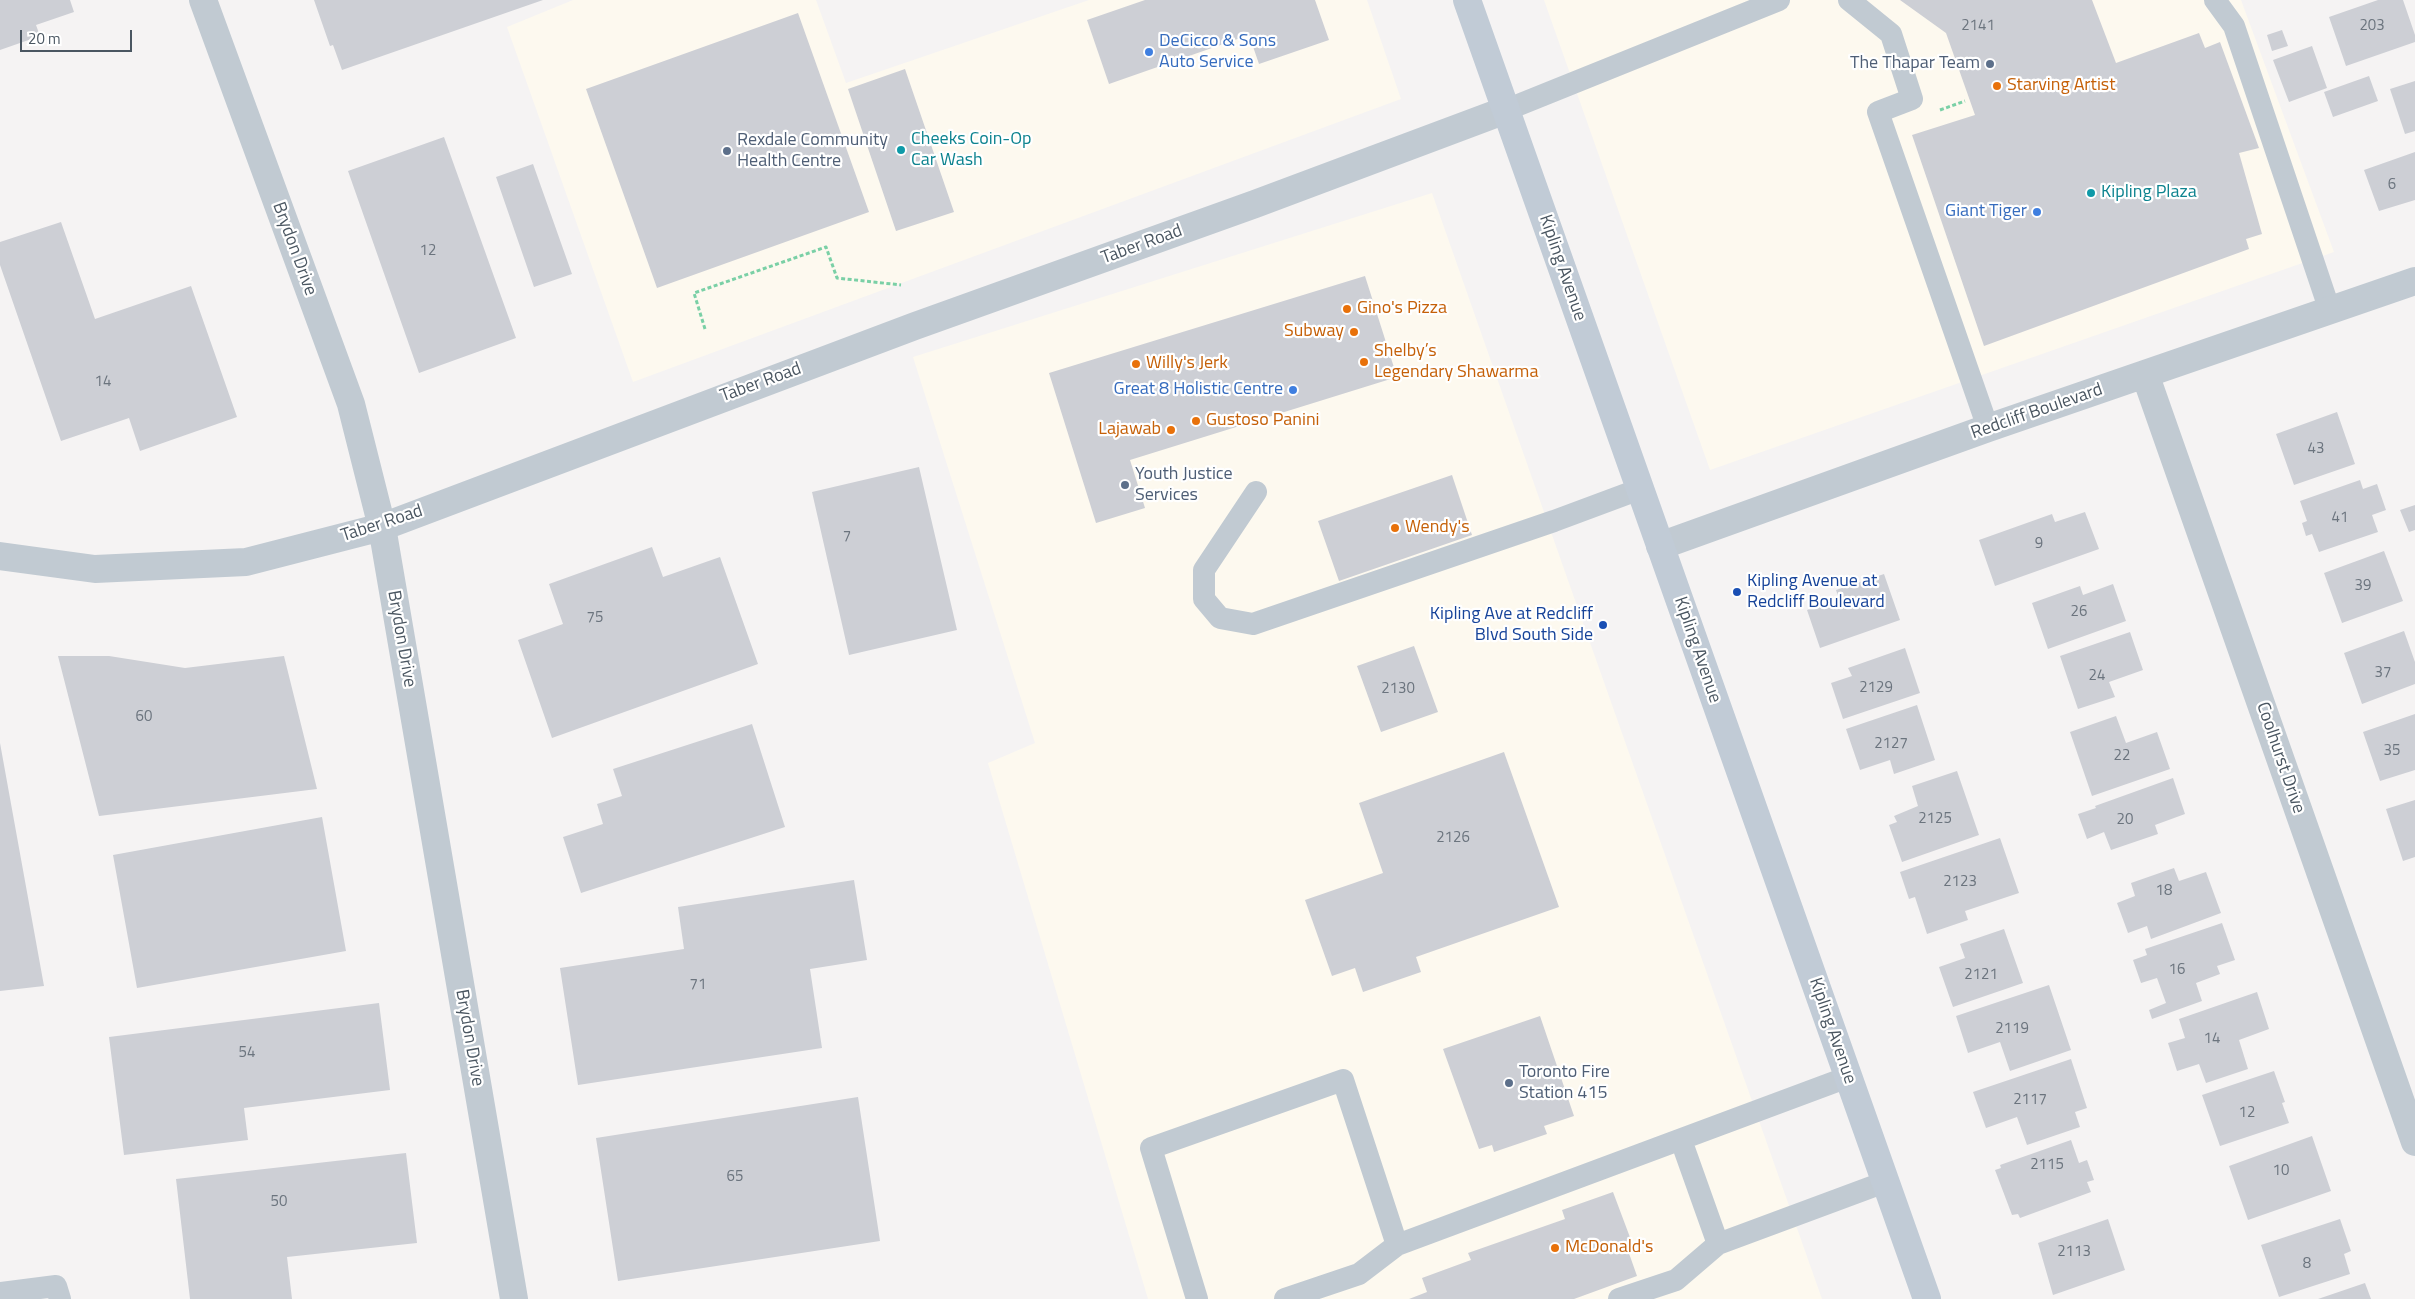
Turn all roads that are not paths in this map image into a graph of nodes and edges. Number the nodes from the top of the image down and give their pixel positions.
1 (203, 0) edge
2 (1467, 0) edge
3 (1779, 0) edge
4 (1849, 0) edge
5 (2215, 0) edge
6 (1506, 110) junction
7 (2415, 281) edge
8 (2330, 311) junction
9 (2145, 374) junction
10 (1988, 428) junction
11 (1640, 489) junction
12 (1256, 492) dead end
13 (382, 527) junction
14 (1660, 546) junction
15 (0, 556) edge
16 (1848, 1077) junction
17 (1681, 1140) junction
18 (2415, 1142) edge
19 (1885, 1182) junction
20 (1718, 1244) junction
21 (1397, 1245) junction
22 (0, 1293) edge
23 (60, 1299) edge
24 (514, 1299) edge
25 (1197, 1299) edge
26 (1285, 1299) edge
27 (1619, 1299) edge
28 (1927, 1299) edge

1 - 13 street, Brydon Drive
2 - 6 main road, Kipling Avenue
3 - 6 lane
4 - 10 lane
5 - 8 lane
6 - 11 main road, Kipling Avenue
6 - 13 street, Taber Road
7 - 8 street, Redcliff Boulevard
8 - 9 street, Redcliff Boulevard
9 - 10 street, Redcliff Boulevard
9 - 18 street, Coolhurst Drive
10 - 14 street, Redcliff Boulevard
11 - 12 lane
11 - 14 main road, Kipling Avenue
13 - 15 street, Taber Road
13 - 24 street, Brydon Drive
14 - 16 main road, Kipling Avenue
16 - 17 lane
16 - 19 main road, Kipling Avenue
17 - 20 lane
17 - 21 lane
19 - 20 lane
19 - 28 main road, Kipling Avenue
20 - 27 lane
21 - 25 lane
21 - 26 lane
22 - 23 lane

